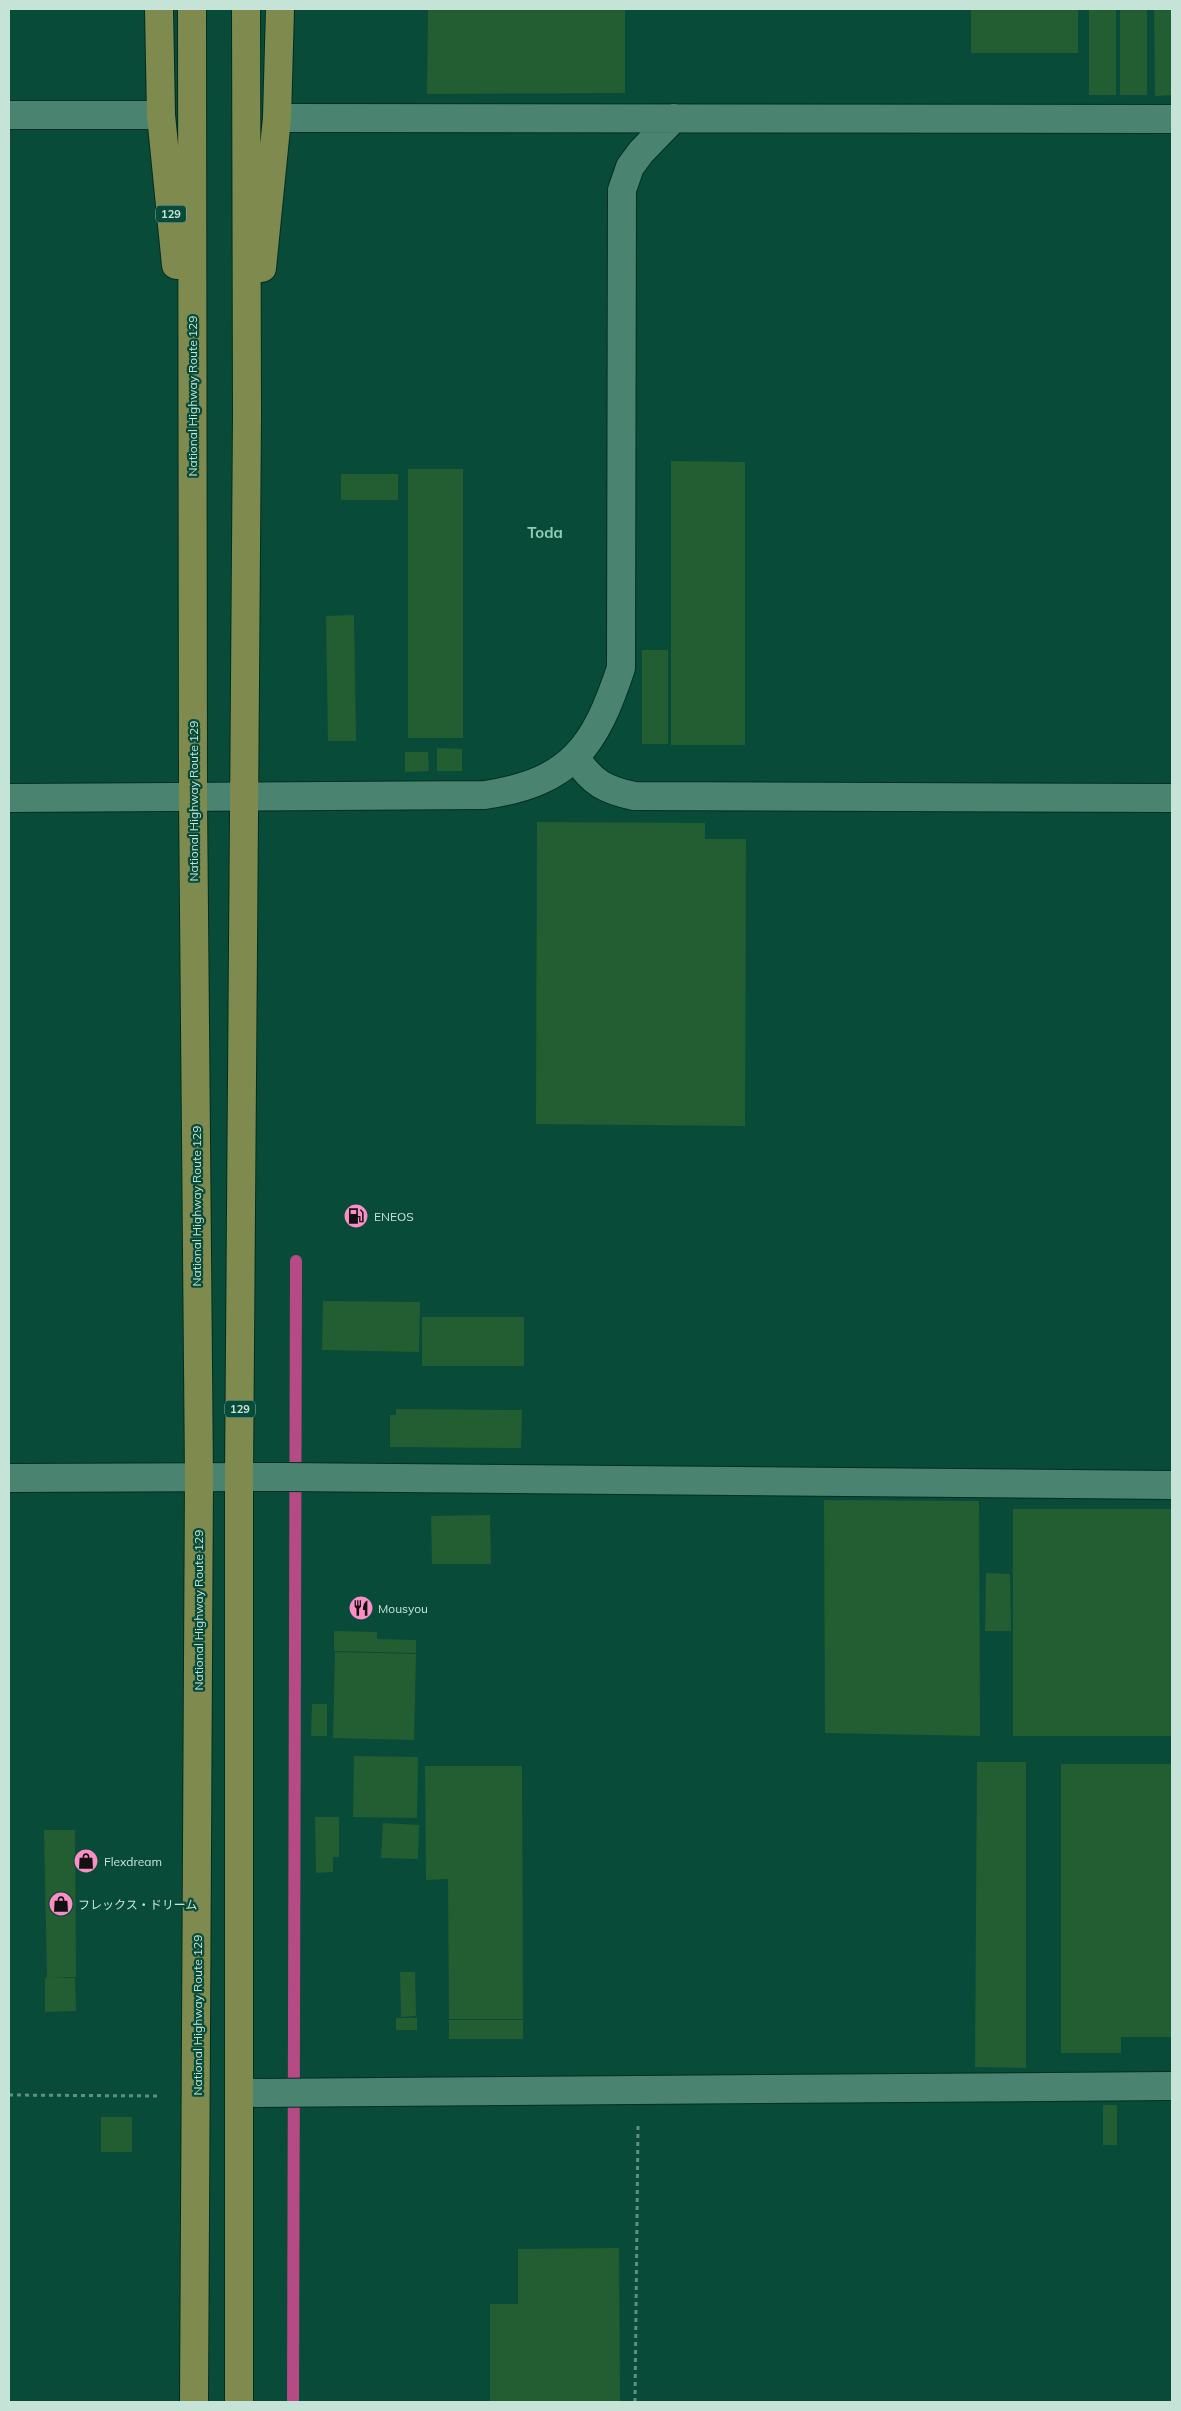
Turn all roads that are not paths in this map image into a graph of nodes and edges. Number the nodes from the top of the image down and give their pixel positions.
1 (159, 9) edge
2 (192, 9) edge
3 (246, 9) edge
4 (280, 9) edge
5 (9, 115) edge
6 (161, 115) junction
7 (277, 118) junction
8 (674, 118) junction
9 (1172, 119) edge
10 (247, 416) junction
11 (191, 419) junction
12 (576, 758) junction
13 (244, 797) junction
14 (9, 798) edge
15 (193, 798) junction
16 (1172, 798) edge
17 (239, 1477) junction
18 (9, 1478) edge
19 (199, 1478) junction
20 (1172, 1485) edge
21 (1172, 2086) edge
22 (239, 2093) junction
23 (194, 2402) edge
24 (239, 2402) edge

1 - 6 highway, 129
2 - 11 highway, National Highway Route 129 / 129
3 - 10 highway, 129
4 - 7 highway, 129
5 - 6 street
6 - 11 highway, 129
7 - 8 street
7 - 10 highway, 129
8 - 9 street
8 - 12 street
10 - 13 highway, 129
11 - 15 highway, National Highway Route 129 / 129
12 - 13 street
12 - 16 street
13 - 15 street
13 - 17 highway, 129
14 - 15 street
15 - 19 highway, National Highway Route 129 / 129
17 - 19 street
17 - 20 street
17 - 22 highway, 129
18 - 19 street
19 - 23 highway, National Highway Route 129 / 129
21 - 22 street
22 - 24 highway, 129

